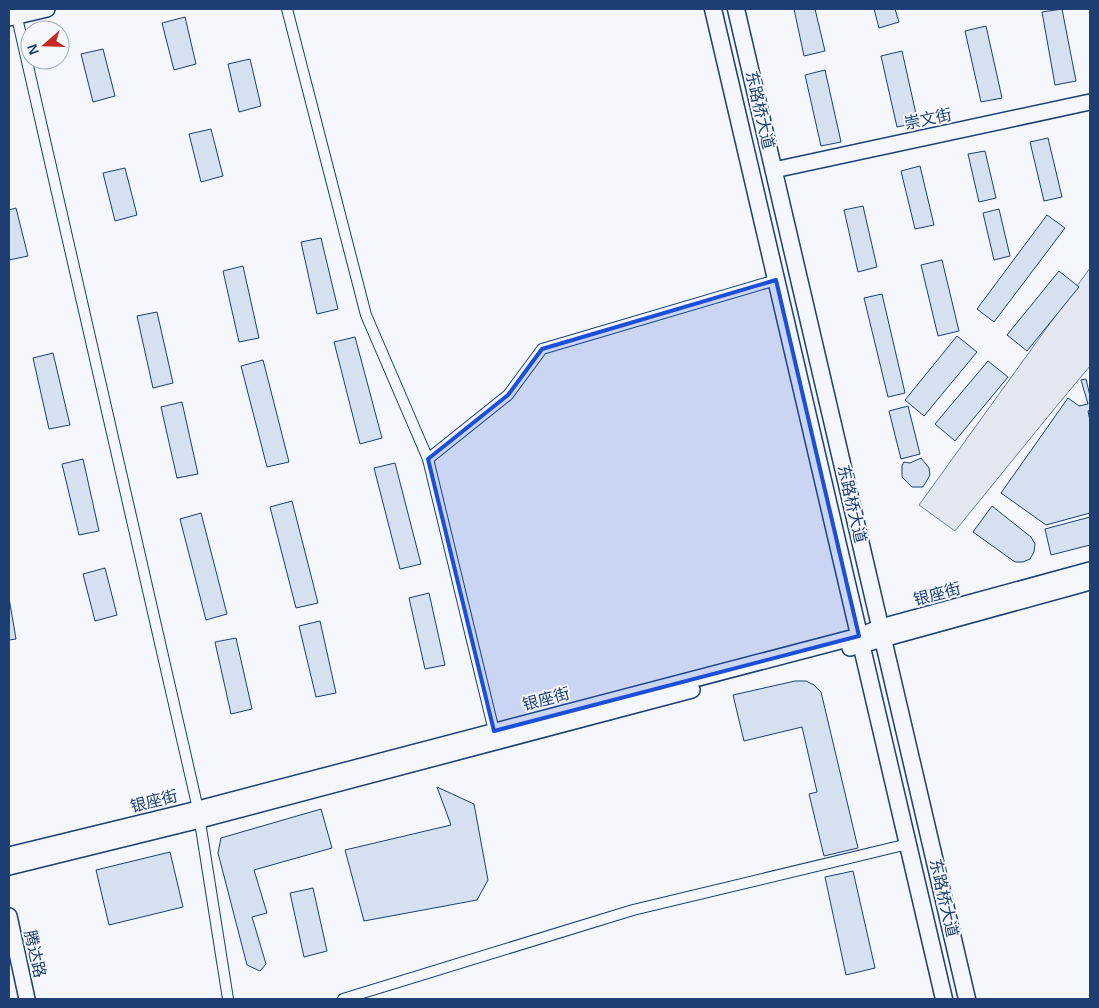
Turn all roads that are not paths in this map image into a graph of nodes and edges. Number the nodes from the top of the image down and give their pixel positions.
1 (47, 9) edge
2 (287, 9) edge
3 (712, 9) edge
4 (736, 9) edge
5 (14, 14) edge
6 (1090, 102) edge
7 (774, 170) junction
8 (776, 280) junction
9 (428, 459) junction
10 (1090, 570) edge
11 (1090, 582) edge
12 (882, 633) junction
13 (860, 640) junction
14 (494, 731) junction
15 (199, 814) junction
16 (908, 844) junction
17 (9, 855) edge
18 (9, 867) edge
19 (9, 916) edge
20 (27, 999) edge
21 (228, 999) edge
22 (343, 999) edge
23 (944, 999) edge
24 (968, 999) edge

1 - 5 main road
2 - 9 street
3 - 8 main road, 东路桥大道
4 - 7 main road, 东路桥大道
5 - 15 street
6 - 7 main road, 崇文街
7 - 12 main road, 东路桥大道
8 - 9 street
8 - 13 main road, 东路桥大道
9 - 14 street
10 - 12 main road, 银座街
11 - 12 main road
12 - 13 main road, 银座街
12 - 24 main road, 东路桥大道
13 - 14 main road, 银座街
13 - 15 main road
13 - 16 main road, 东路桥大道
14 - 15 main road, 银座街
15 - 17 main road, 银座街
15 - 18 main road
15 - 21 street
16 - 22 street
16 - 23 main road, 东路桥大道
19 - 20 main road, 腾达路

